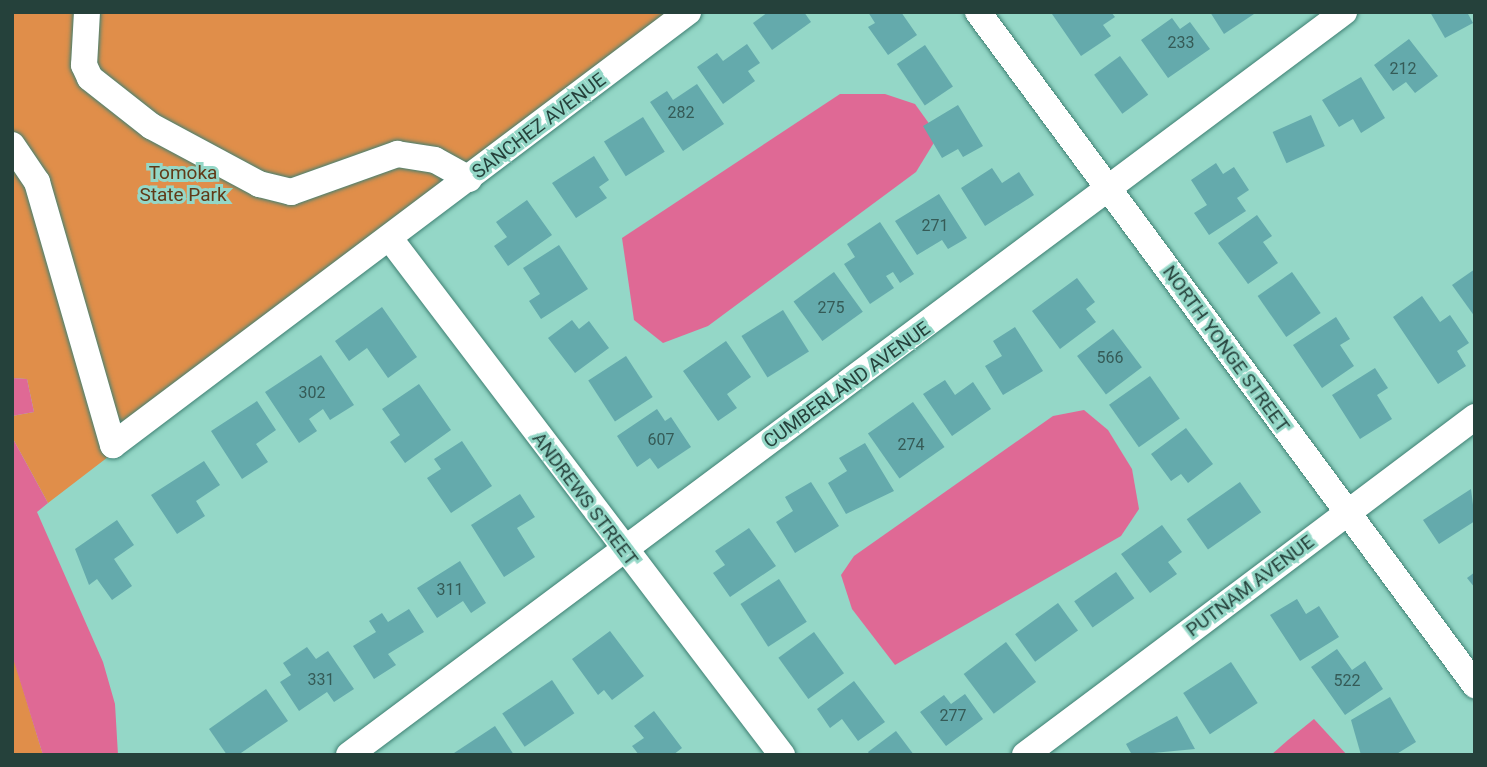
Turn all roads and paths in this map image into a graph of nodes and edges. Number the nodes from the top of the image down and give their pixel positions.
1 (87, 12) edge
2 (688, 12) edge
3 (978, 12) edge
4 (1344, 12) edge
5 (12, 145) edge
6 (469, 179) junction
7 (1110, 192) junction
8 (391, 240) junction
9 (1475, 417) edge
10 (1348, 513) junction
11 (622, 550) junction
12 (1475, 685) edge
13 (349, 755) edge
14 (782, 755) edge
15 (1025, 755) edge

1 - 6 street
2 - 6 street, SANCHEZ AVENUE
3 - 7 street, NORTH YONGE STREET
4 - 7 street, CUMBERLAND AVENUE
5 - 8 street, SANCHEZ AVENUE
6 - 8 street, SANCHEZ AVENUE
7 - 10 street, NORTH YONGE STREET
7 - 11 street, CUMBERLAND AVENUE
8 - 11 street, ANDREWS STREET
9 - 10 street, PUTNAM AVENUE
10 - 12 street, NORTH YONGE STREET
10 - 15 street, PUTNAM AVENUE
11 - 13 street, CUMBERLAND AVENUE
11 - 14 street, ANDREWS STREET

